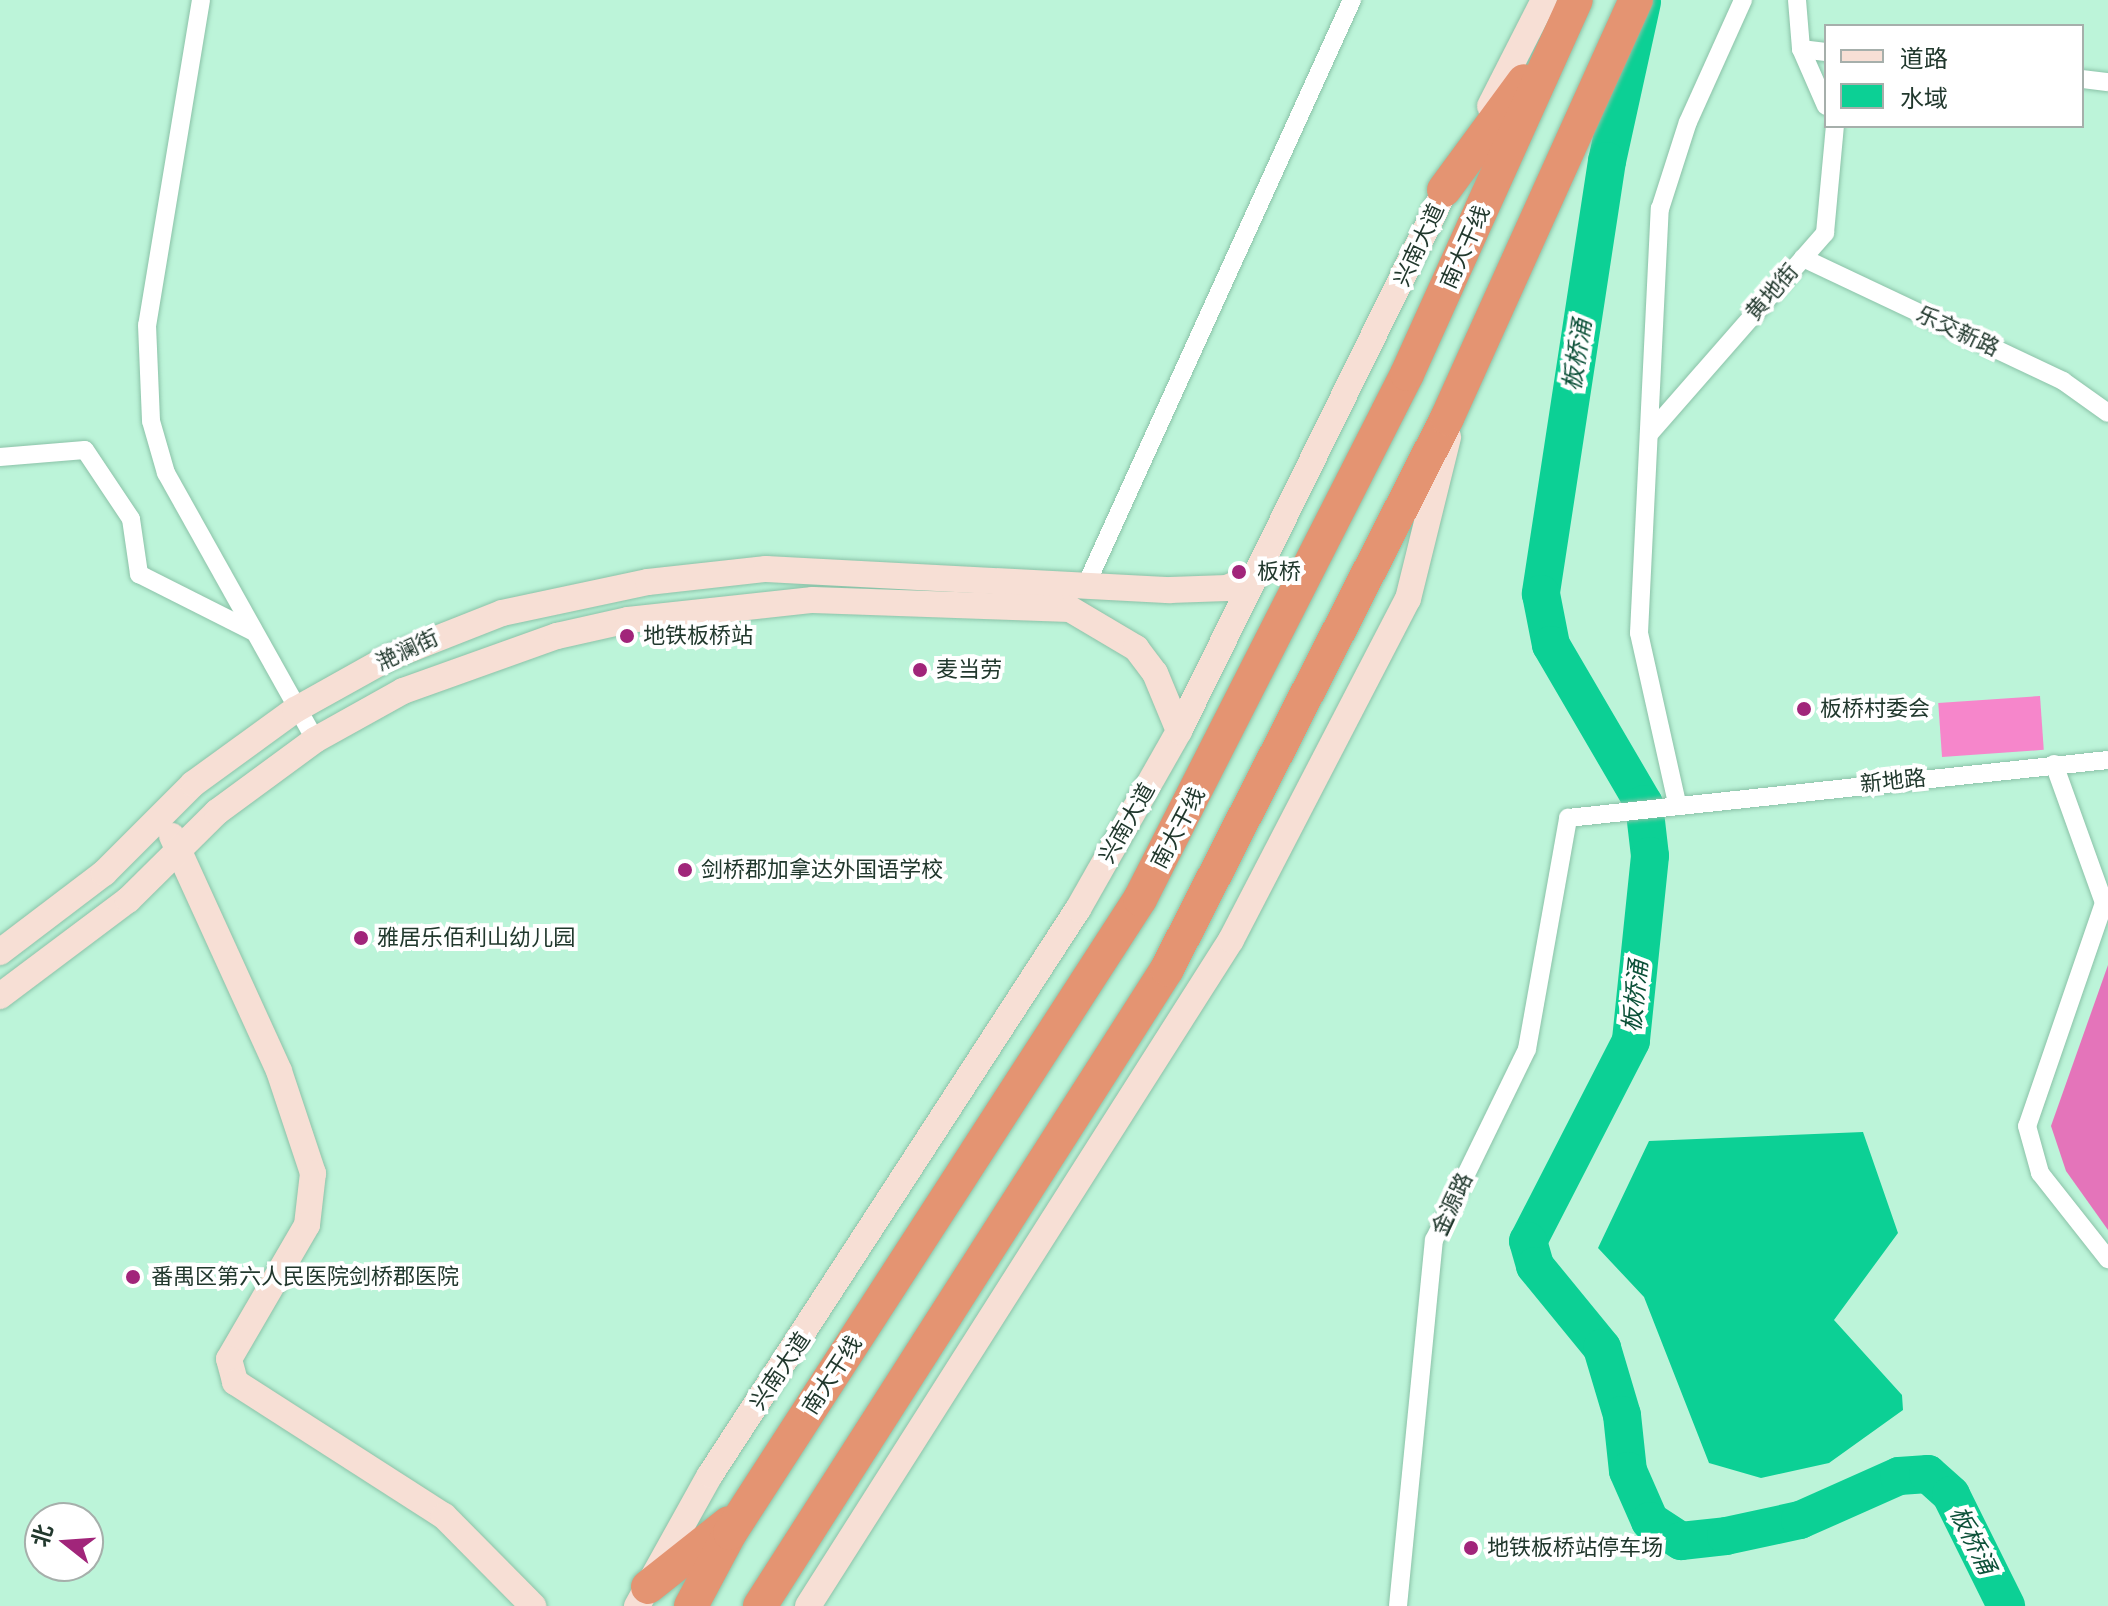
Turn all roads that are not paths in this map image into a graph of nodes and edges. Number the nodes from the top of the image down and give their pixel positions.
1 (201, 0) edge
2 (1352, 0) edge
3 (1636, 0) edge
4 (1743, 0) edge
5 (1797, 0) edge
6 (1561, 9) edge
7 (1801, 49) junction
8 (1824, 52) edge
9 (2084, 79) edge
10 (2108, 82) edge
11 (1824, 101) edge
12 (1835, 128) edge
13 (1444, 190) joint
14 (1803, 258) junction
15 (1459, 394) junction
16 (2108, 413) edge
17 (1650, 433) junction
18 (0, 457) edge
19 (1259, 574) junction
20 (693, 578) junction
21 (927, 578) junction
22 (1086, 585) junction
23 (926, 607) junction
24 (699, 612) junction
25 (252, 631) junction
26 (295, 710) junction
27 (1179, 731) junction
28 (315, 740) junction
29 (2108, 760) edge
30 (2054, 764) junction
31 (1677, 803) junction
32 (162, 815) junction
33 (1568, 818) joint
34 (179, 850) junction
35 (0, 952) edge
36 (0, 996) edge
37 (2108, 1259) edge
38 (745, 1510) junction
39 (643, 1597) edge
40 (533, 1606) edge
41 (691, 1606) edge
42 (760, 1606) edge
43 (808, 1606) edge
44 (1398, 1606) edge

1 - 25 street
2 - 22 street
3 - 15 highway
4 - 17 street
5 - 7 street
6 - 13 highway
6 - 38 highway, 南大干线
7 - 8 street
7 - 11 street
9 - 10 street
12 - 14 street, 黄地街
13 - 19 street, 兴南大道
14 - 16 street, 乐交新路
14 - 17 street, 黄地街
15 - 42 highway
15 - 43 street
17 - 31 street
18 - 25 street
19 - 22 street, 滟澜街
19 - 27 street, 兴南大道
20 - 21 street, 滟澜街
20 - 24 street
20 - 26 street, 滟澜街
21 - 22 street, 滟澜街
21 - 23 street
23 - 24 street, 滟澜街
23 - 27 street, 滟澜街
24 - 28 street, 滟澜街
25 - 26 street
26 - 28 street
26 - 32 street, 滟澜街
27 - 39 street, 兴南大道
28 - 34 street, 滟澜街
29 - 30 street, 新地路
30 - 31 street, 新地路
30 - 37 street
31 - 33 street, 新地路
32 - 34 street
32 - 35 street, 滟澜街
33 - 44 street, 金源路
34 - 36 street, 滟澜街
34 - 40 street
38 - 39 highway
38 - 41 highway, 南大干线

